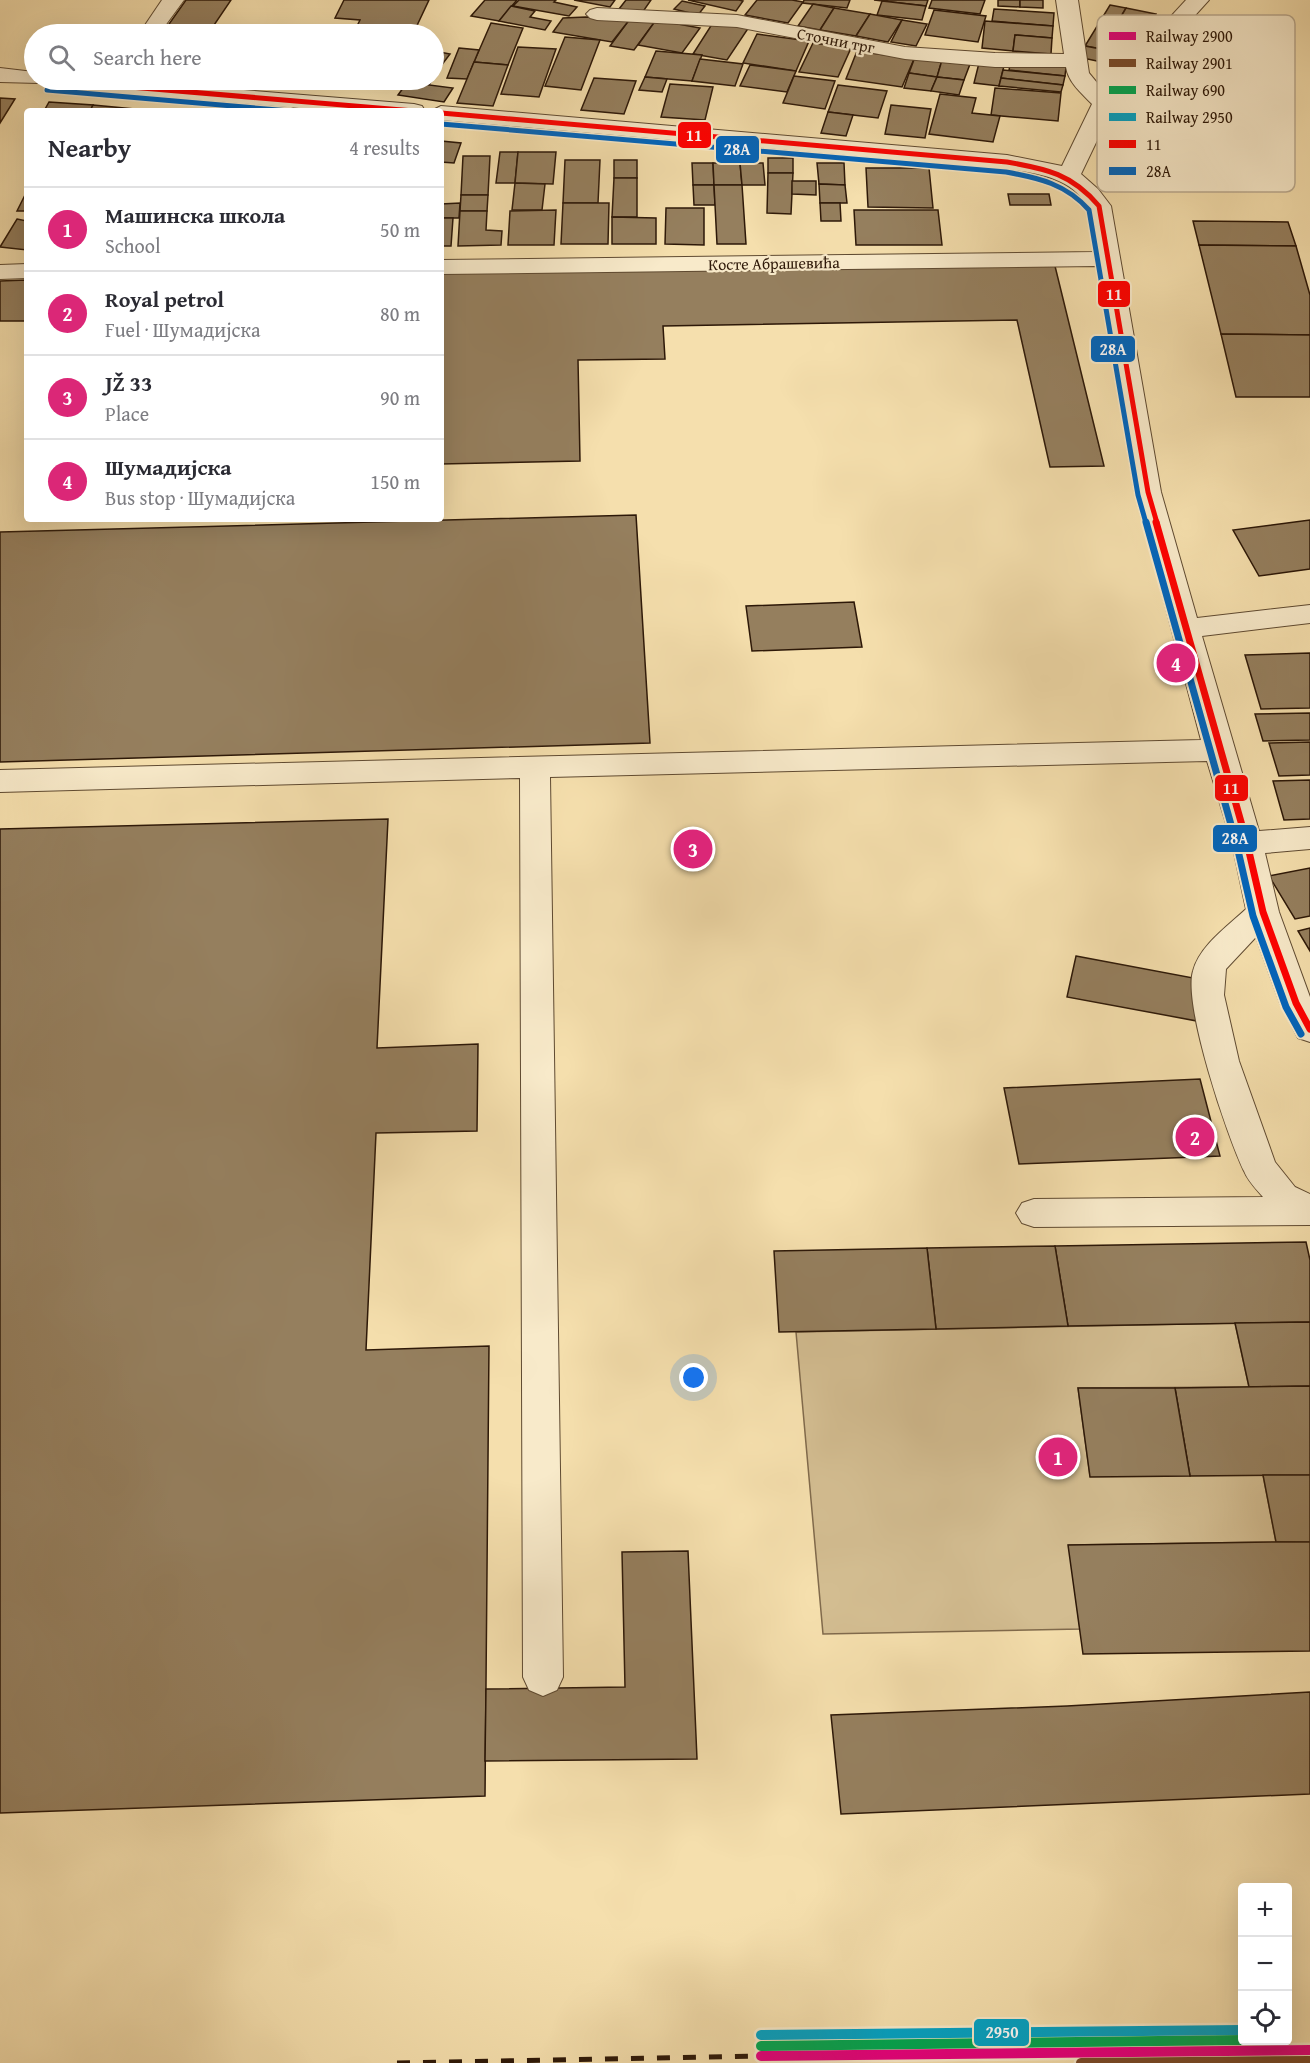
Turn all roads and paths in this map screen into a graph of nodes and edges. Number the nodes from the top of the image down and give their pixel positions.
1 (173, 0) edge
2 (1067, 0) edge
3 (1198, 0) edge
4 (597, 14) dead end
5 (1184, 15) edge
6 (156, 24) edge
7 (1076, 61) junction
8 (0, 75) edge
9 (24, 77) edge
10 (198, 90) edge
11 (1097, 96) edge
12 (383, 108) edge
13 (444, 113) edge
14 (1097, 117) edge
15 (1069, 175) junction
16 (1107, 259) junction
17 (444, 267) edge
18 (0, 272) edge
19 (24, 272) edge
20 (1310, 614) edge
21 (1187, 628) junction
22 (1219, 750) junction
23 (535, 767) junction
24 (0, 781) edge
25 (1310, 838) edge
26 (1247, 843) junction
27 (1263, 912) junction
28 (1310, 1029) edge
29 (1310, 1211) edge
30 (1034, 1213) dead end
31 (543, 1677) dead end

1 - 6 street
2 - 7 street
3 - 5 street
4 - 7 street, Сточни трг
7 - 11 street
8 - 9 street
10 - 12 street
13 - 15 street
14 - 15 street
15 - 16 street
16 - 17 street, Косте Абрашевића
16 - 21 street
18 - 19 street
20 - 21 street
21 - 22 street
22 - 23 street
22 - 26 street
23 - 24 street
23 - 31 street
25 - 26 street
26 - 27 street
27 - 28 street
27 - 29 street
29 - 30 street

